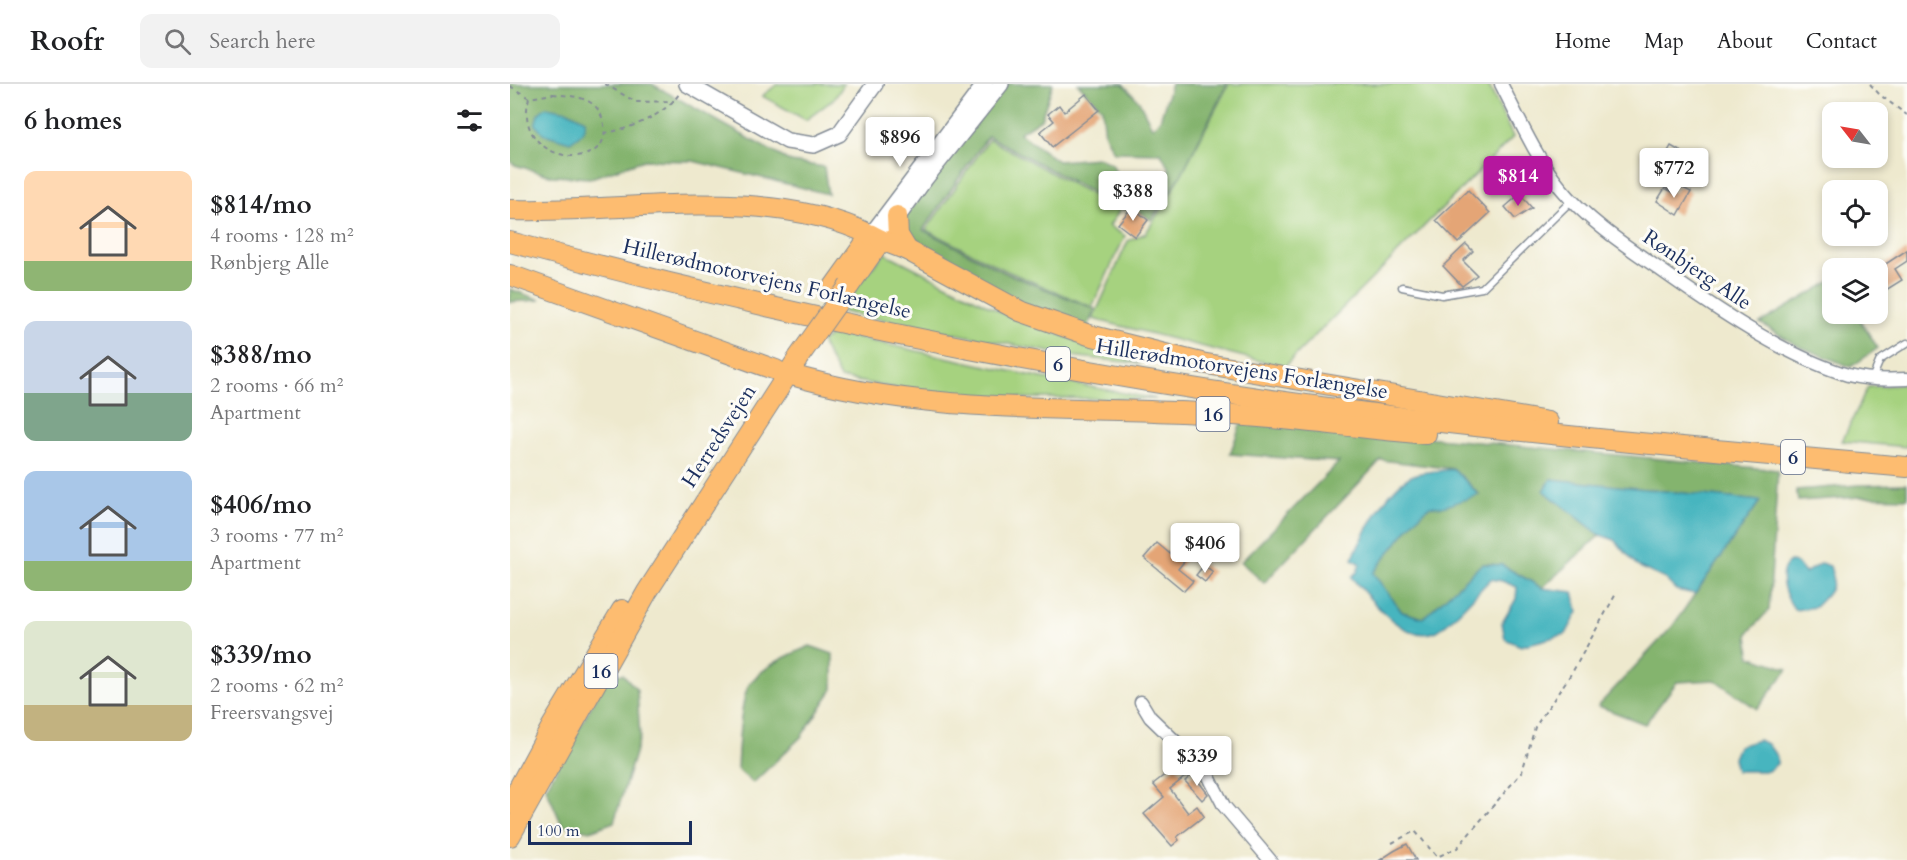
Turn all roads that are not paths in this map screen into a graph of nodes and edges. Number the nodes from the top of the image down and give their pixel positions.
1 (875, 84) edge
2 (985, 84) edge
3 (1001, 84) edge
4 (1501, 84) edge
5 (684, 88) edge
6 (1572, 200) junction
7 (510, 210) edge
8 (897, 216) junction
9 (876, 237) junction
10 (510, 242) edge
11 (907, 250) junction
12 (510, 274) edge
13 (1402, 287) dead end
14 (1907, 343) edge
15 (788, 364) junction
16 (1872, 379) junction
17 (1907, 379) edge
18 (1614, 441) junction
19 (1639, 443) junction
20 (1907, 467) edge
21 (1141, 702) dead end
22 (510, 804) edge
23 (510, 836) edge
24 (1270, 860) edge

1 - 5 street
2 - 9 street, Herredsvejen
3 - 8 street, Herredsvejen
4 - 6 street, Rønbjerg Alle
6 - 13 lane
6 - 16 street, Rønbjerg Alle
7 - 9 main road
8 - 9 street, Herredsvejen
8 - 11 main road
9 - 11 main road, 16
9 - 15 main road, Herredsvejen / 16
10 - 18 main road, Hillerødmotorvejens Forlængelse / 6
11 - 18 main road, 16
12 - 15 main road
14 - 16 lane
15 - 19 main road, 16
15 - 22 main road, Herredsvejen / 16
15 - 23 main road, Herredsvejen / 16
16 - 17 street, Rønbjerg Alle
18 - 19 main road, Hillerødmotorvejens Forlængelse / 6
19 - 20 main road, Hillerødmotorvejens Forlængelse / 6
21 - 24 street

